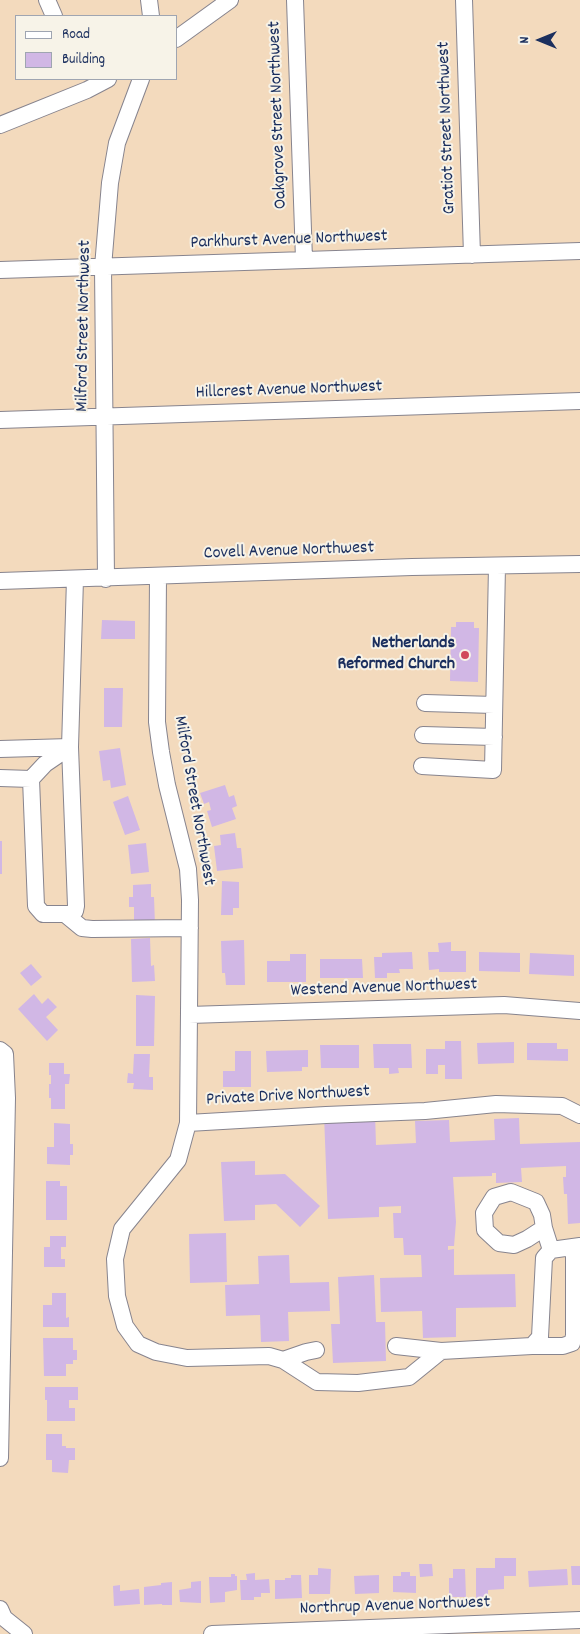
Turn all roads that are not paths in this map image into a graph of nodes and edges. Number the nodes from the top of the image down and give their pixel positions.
1 (47, 0) edge
2 (149, 0) edge
3 (230, 0) edge
4 (295, 0) edge
5 (464, 0) edge
6 (54, 15) edge
7 (151, 15) edge
8 (178, 37) edge
9 (103, 80) edge
10 (140, 80) edge
11 (84, 84) edge
12 (0, 125) edge
13 (580, 251) edge
14 (472, 255) junction
15 (304, 259) junction
16 (103, 268) junction
17 (0, 270) edge
18 (580, 401) edge
19 (104, 416) junction
20 (0, 420) edge
21 (580, 564) edge
22 (497, 566) junction
23 (158, 576) junction
24 (75, 579) junction
25 (106, 579) junction
26 (0, 581) edge
27 (424, 703) dead end
28 (494, 705) junction
29 (423, 735) dead end
30 (494, 737) junction
31 (70, 747) junction
32 (0, 749) edge
33 (422, 766) dead end
34 (0, 778) edge
35 (31, 778) junction
36 (65, 914) junction
37 (190, 928) junction
38 (580, 1011) edge
39 (189, 1015) junction
40 (0, 1050) edge
41 (580, 1115) edge
42 (188, 1123) junction
43 (544, 1228) dead end
44 (577, 1247) edge
45 (551, 1250) junction
46 (2, 1274) edge
47 (396, 1346) dead end
48 (532, 1346) junction
49 (316, 1350) dead end
50 (440, 1351) junction
51 (283, 1360) junction
52 (0, 1458) edge
53 (0, 1609) edge
54 (580, 1620) edge
55 (24, 1634) edge
56 (212, 1634) edge

1 - 6 street
2 - 7 street
3 - 8 street
4 - 15 street, Oakgrove Street Northwest
5 - 14 street, Gratiot Street Northwest
9 - 11 street
10 - 16 street, Milford Street Northwest
11 - 12 street
13 - 14 street, Parkhurst Avenue Northwest
14 - 15 street, Parkhurst Avenue Northwest
15 - 16 street, Parkhurst Avenue Northwest
16 - 17 street, Parkhurst Avenue Northwest
16 - 19 street, Milford Street Northwest
18 - 19 street, Hillcrest Avenue Northwest
19 - 20 street, Hillcrest Avenue Northwest
19 - 25 street, Milford Street Northwest
21 - 22 street, Covell Avenue Northwest
22 - 23 street, Covell Avenue Northwest
22 - 28 street
23 - 25 street, Covell Avenue Northwest
23 - 37 street, Milford Street Northwest
24 - 25 street, Covell Avenue Northwest
24 - 26 street, Covell Avenue Northwest
24 - 31 street
27 - 28 street
28 - 30 street
29 - 30 street
30 - 33 street
31 - 32 street
31 - 35 street
31 - 36 street
34 - 35 street
35 - 36 street
36 - 37 street
37 - 39 street, Milford Street Northwest
38 - 39 street, Westend Avenue Northwest
39 - 42 street, Milford Street Northwest
40 - 46 street
41 - 42 street, Private Drive Northwest
42 - 51 street, Private Drive Northwest
43 - 45 street
44 - 45 street
44 - 48 street
45 - 48 street
46 - 52 street
47 - 50 street
48 - 50 street
49 - 51 street
50 - 51 street, Private Drive Northwest
53 - 55 street
54 - 56 street, Northrup Avenue Northwest

